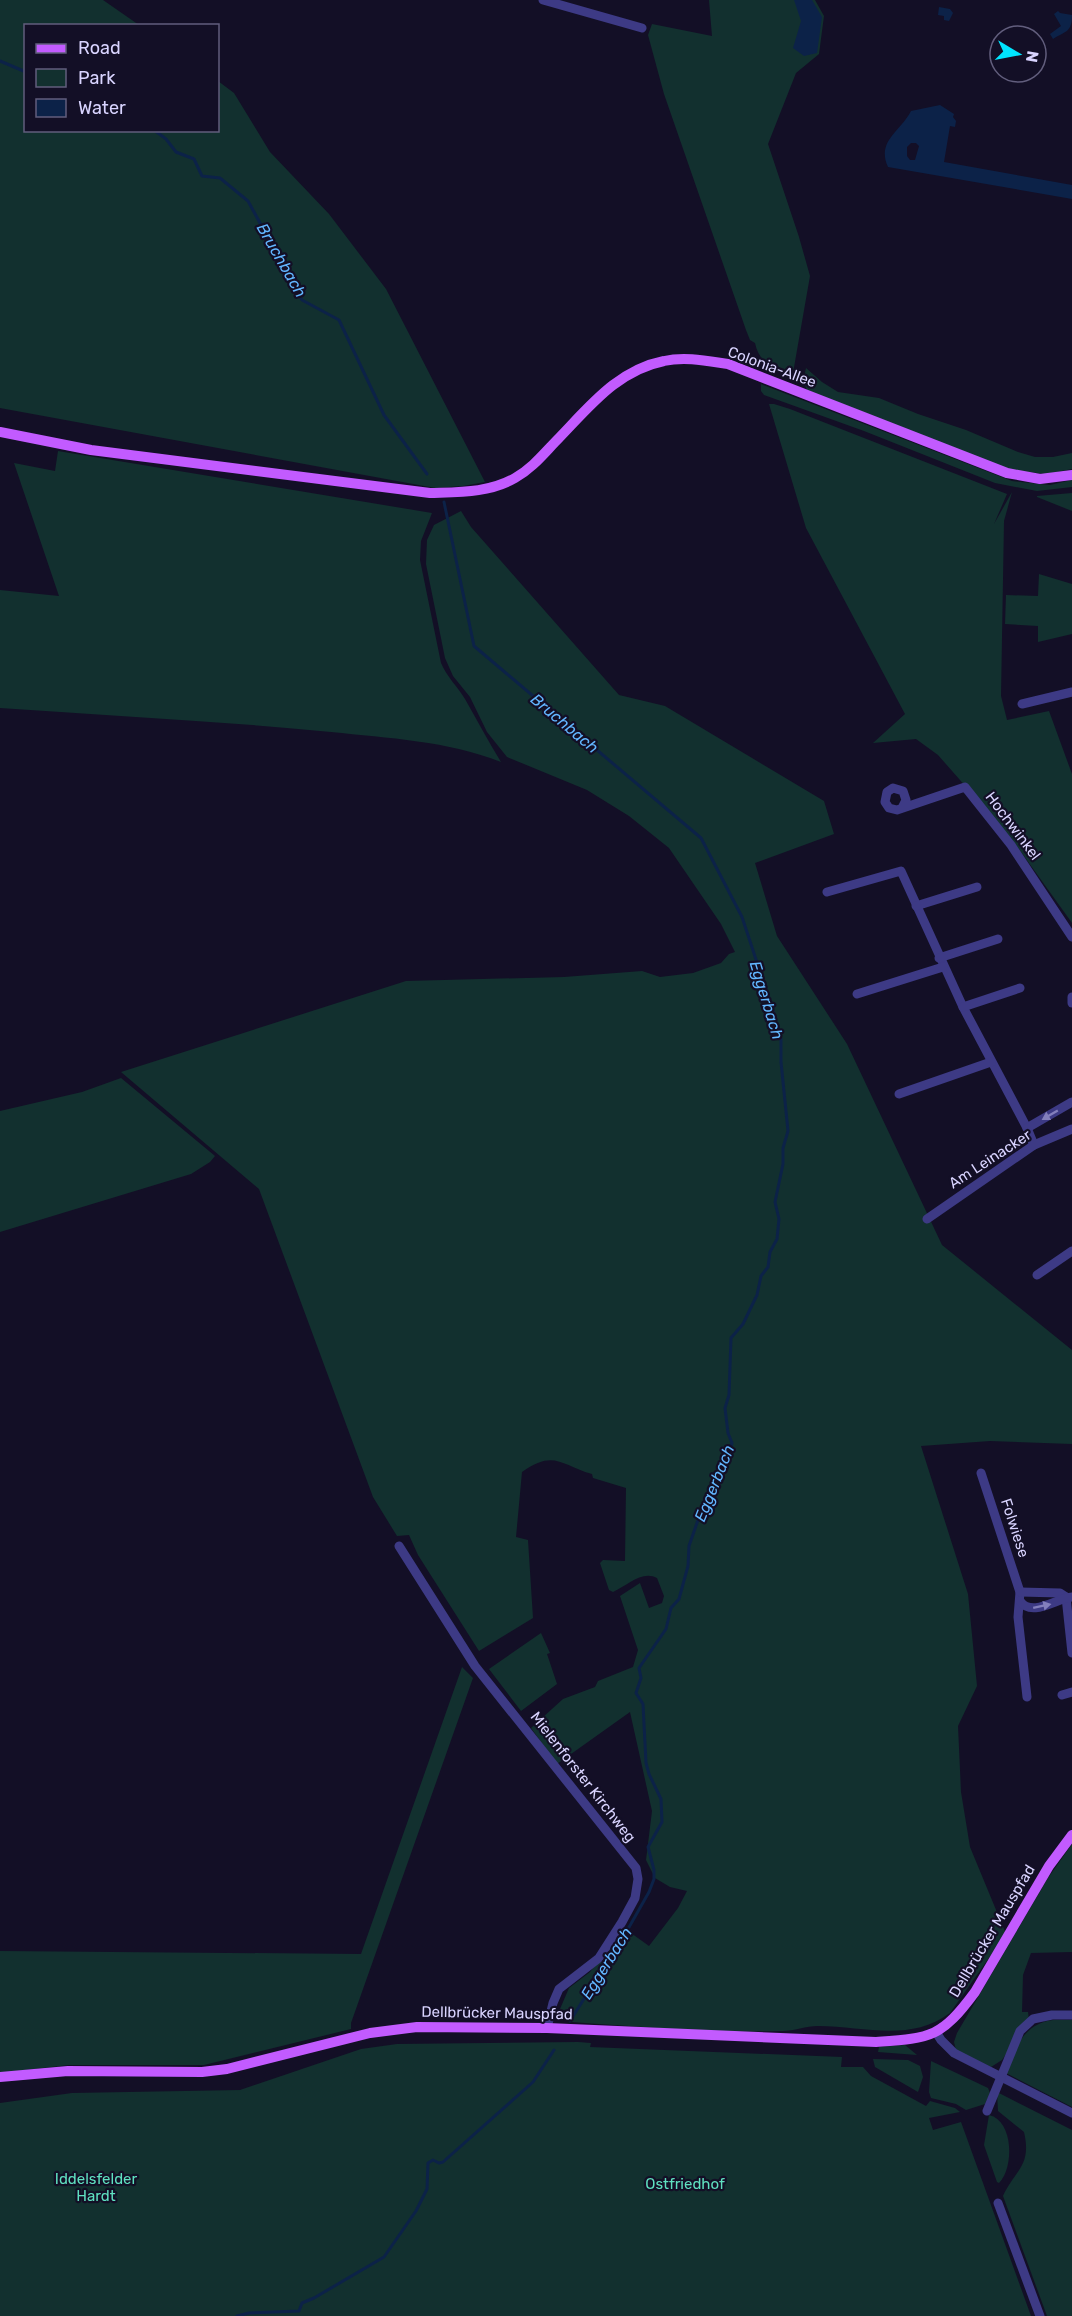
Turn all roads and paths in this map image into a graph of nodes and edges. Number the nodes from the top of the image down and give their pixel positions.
1 (543, 0) edge
2 (642, 28) dead end
3 (0, 432) edge
4 (1072, 475) edge
5 (1072, 692) edge
6 (1022, 704) dead end
7 (903, 806) dead end
8 (977, 887) dead end
9 (827, 892) dead end
10 (916, 906) junction
11 (1072, 937) edge
12 (998, 939) dead end
13 (941, 962) junction
14 (1020, 988) dead end
15 (857, 994) dead end
16 (1072, 997) edge
17 (1072, 1003) edge
18 (963, 1007) junction
19 (991, 1062) junction
20 (899, 1094) dead end
21 (1072, 1102) edge
22 (1027, 1128) junction
23 (1072, 1129) edge
24 (1034, 1145) junction
25 (927, 1219) dead end
26 (1072, 1251) edge
27 (1036, 1275) dead end
28 (981, 1473) dead end
29 (399, 1546) dead end
30 (1020, 1597) junction
31 (1069, 1597) edge
32 (1072, 1653) edge
33 (1072, 1692) edge
34 (1062, 1695) dead end
35 (1027, 1697) dead end
36 (1072, 1835) edge
37 (1072, 2015) edge
38 (547, 2028) junction
39 (936, 2032) junction
40 (0, 2077) edge
41 (1000, 2077) junction
42 (987, 2111) dead end
43 (1072, 2113) edge
44 (998, 2202) dead end
45 (1040, 2316) edge

1 - 2 street
3 - 4 main road, Colonia-Allee
5 - 6 street
7 - 11 street, Hochwinkel
8 - 10 street
9 - 10 street
10 - 13 street
12 - 13 street
13 - 15 street
13 - 18 street
14 - 18 street
16 - 17 street
18 - 19 street
19 - 20 street
19 - 22 street
21 -> 22 street, Am Leinacker
22 - 24 street
23 - 24 street, Am Leinacker
24 - 25 street, Am Leinacker
26 - 27 street
28 - 30 street, Folwiese
29 - 38 street, Mielenforster Kirchweg
30 - 31 street
30 -> 31 street
30 - 35 street, Folwiese
31 - 32 street
33 - 34 street
36 - 39 main road, Dellbrücker Mauspfad
37 - 41 street
38 - 39 main road, Dellbrücker Mauspfad
38 - 40 main road, Dellbrücker Mauspfad
39 - 41 street
41 - 42 street
41 - 43 street
44 - 45 street

